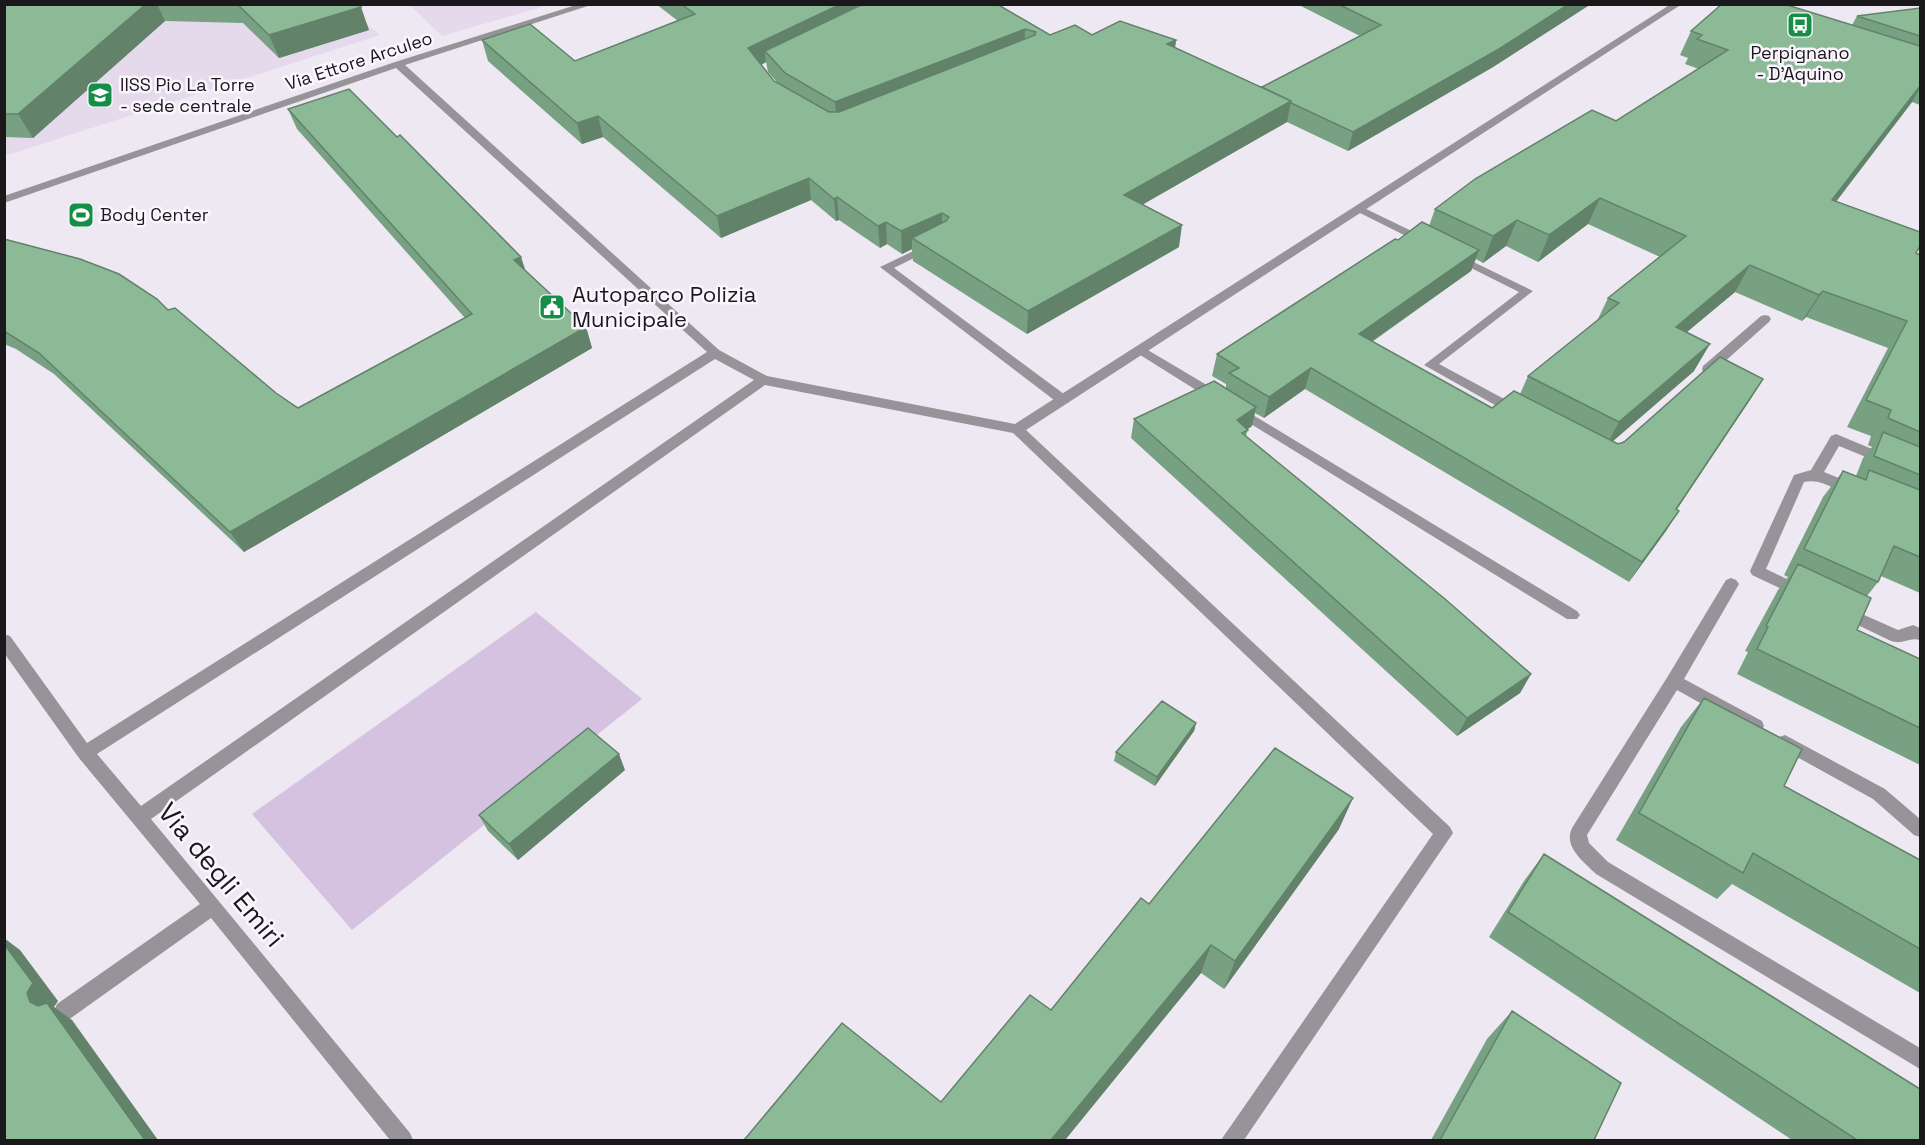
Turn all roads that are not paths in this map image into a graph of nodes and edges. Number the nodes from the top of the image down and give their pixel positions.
1 (590, 4) edge
2 (1678, 4) edge
3 (398, 64) junction
4 (4, 200) edge
5 (1360, 209) junction
6 (941, 240) edge
7 (1765, 319) dead end
8 (1141, 350) junction
9 (715, 353) junction
10 (763, 380) junction
11 (1694, 381) edge
12 (1062, 400) junction
13 (1523, 414) edge
14 (1017, 429) junction
15 (1816, 474) junction
16 (1920, 474) edge
17 (1868, 496) edge
18 (1731, 584) dead end
19 (1811, 596) edge
20 (1832, 607) edge
21 (1572, 615) dead end
22 (1920, 634) edge
23 (4, 640) edge
24 (1674, 681) junction
25 (85, 753) junction
26 (138, 818) junction
27 (1920, 829) edge
28 (213, 906) junction
29 (64, 1011) dead end
30 (1920, 1059) edge
31 (403, 1140) edge
32 (1232, 1140) edge

1 - 3 street, Via Ettore Arculeo
2 - 5 street
3 - 4 street, Via Ettore Arculeo
3 - 9 street
5 - 8 street
5 - 13 street
6 - 12 street
7 - 11 street
8 - 12 street
8 - 21 street
9 - 10 street
9 - 25 street
10 - 14 street
10 - 26 street
12 - 14 street
14 - 32 street
15 - 16 street
15 - 17 street
15 - 19 street
18 - 24 street
20 - 22 street
23 - 25 street, Via degli Emiri
24 - 27 street
24 - 30 street
25 - 26 street, Via degli Emiri
26 - 28 street, Via degli Emiri
28 - 29 street
28 - 31 street, Via degli Emiri

